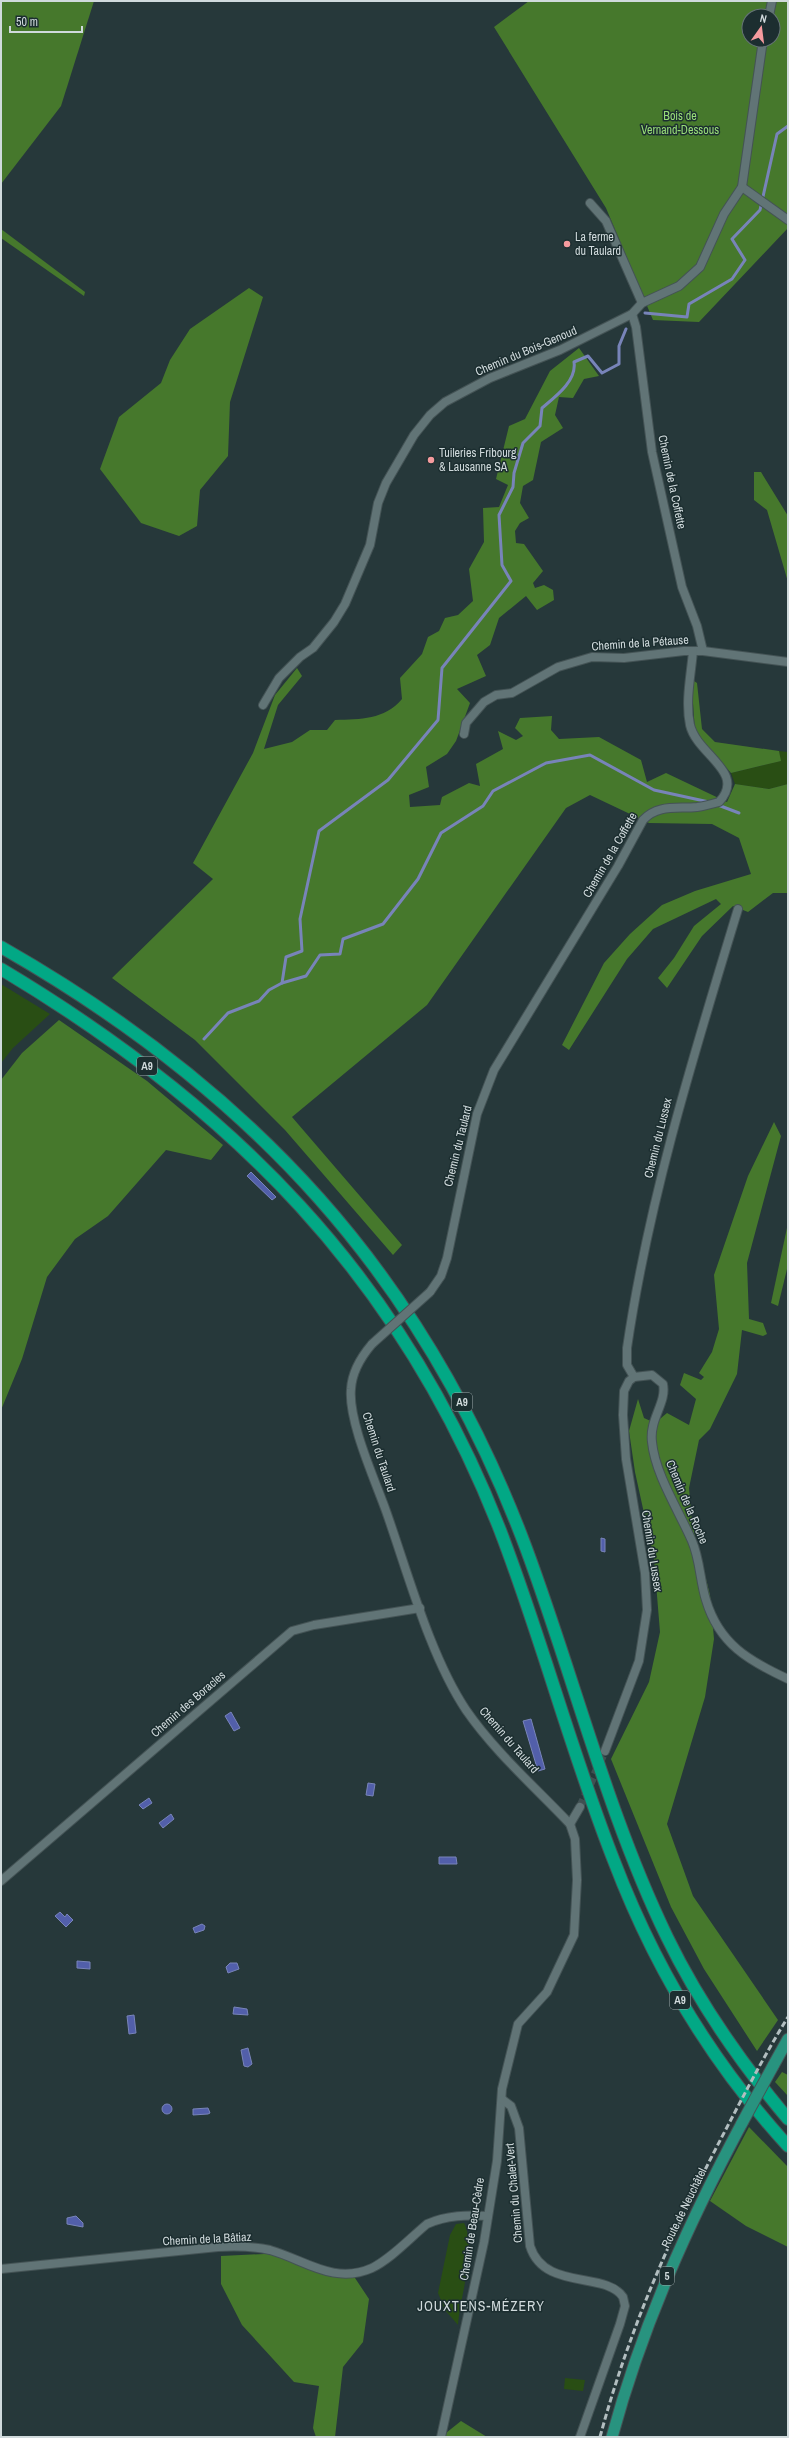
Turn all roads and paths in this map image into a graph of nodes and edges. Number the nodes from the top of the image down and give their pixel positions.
1 (762, 48) edge
2 (742, 187) junction
3 (590, 203) dead end
4 (788, 220) edge
5 (642, 303) junction
6 (632, 314) junction
7 (693, 651) junction
8 (703, 651) junction
9 (788, 662) edge
10 (263, 705) dead end
11 (464, 734) dead end
12 (738, 909) dead end
13 (1, 947) edge
14 (568, 951) joint
15 (1, 969) edge
16 (634, 1377) junction
17 (420, 1608) junction
18 (788, 1679) edge
19 (605, 1751) tunnel mouth
20 (580, 1807) tunnel mouth
21 (570, 1824) junction
22 (1, 1881) edge
23 (788, 2039) edge
24 (503, 2100) junction
25 (788, 2119) edge
26 (788, 2146) edge
27 (488, 2216) junction
28 (1, 2269) edge
29 (441, 2437) edge
30 (580, 2437) edge
31 (612, 2437) edge

1 - 2 street
2 - 4 street
2 - 5 street, Chemin du Bois-Genoud
3 - 5 street
5 - 6 street, Chemin du Bois-Genoud
6 - 8 street, Chemin de la Coffette
6 - 10 street, Chemin du Bois-Genoud
7 - 8 street, Chemin de la Pétause
7 - 11 street, Chemin de la Pétause
7 - 14 street, Chemin de la Coffette
8 - 9 street, Chemin de la Pétause
12 - 16 street, Chemin du Lussex
13 - 25 highway, A9
14 - 17 street, Chemin du Taulard, bridge
15 - 26 highway, A9
16 - 18 street, Chemin de la Roche
16 - 19 street, Chemin du Lussex
17 - 21 street, Chemin du Taulard
17 - 22 street, Chemin des Boracles
20 - 21 street
21 - 24 street, Chemin de Beau-Cèdre
23 - 31 main road, Route de Neuchâtel / 5, bridge
24 - 27 street, Chemin de Beau-Cèdre
24 - 30 street, Chemin du Chalet-Vert
27 - 28 street, Chemin de la Bâtiaz
27 - 29 street, Chemin de Beau-Cèdre

